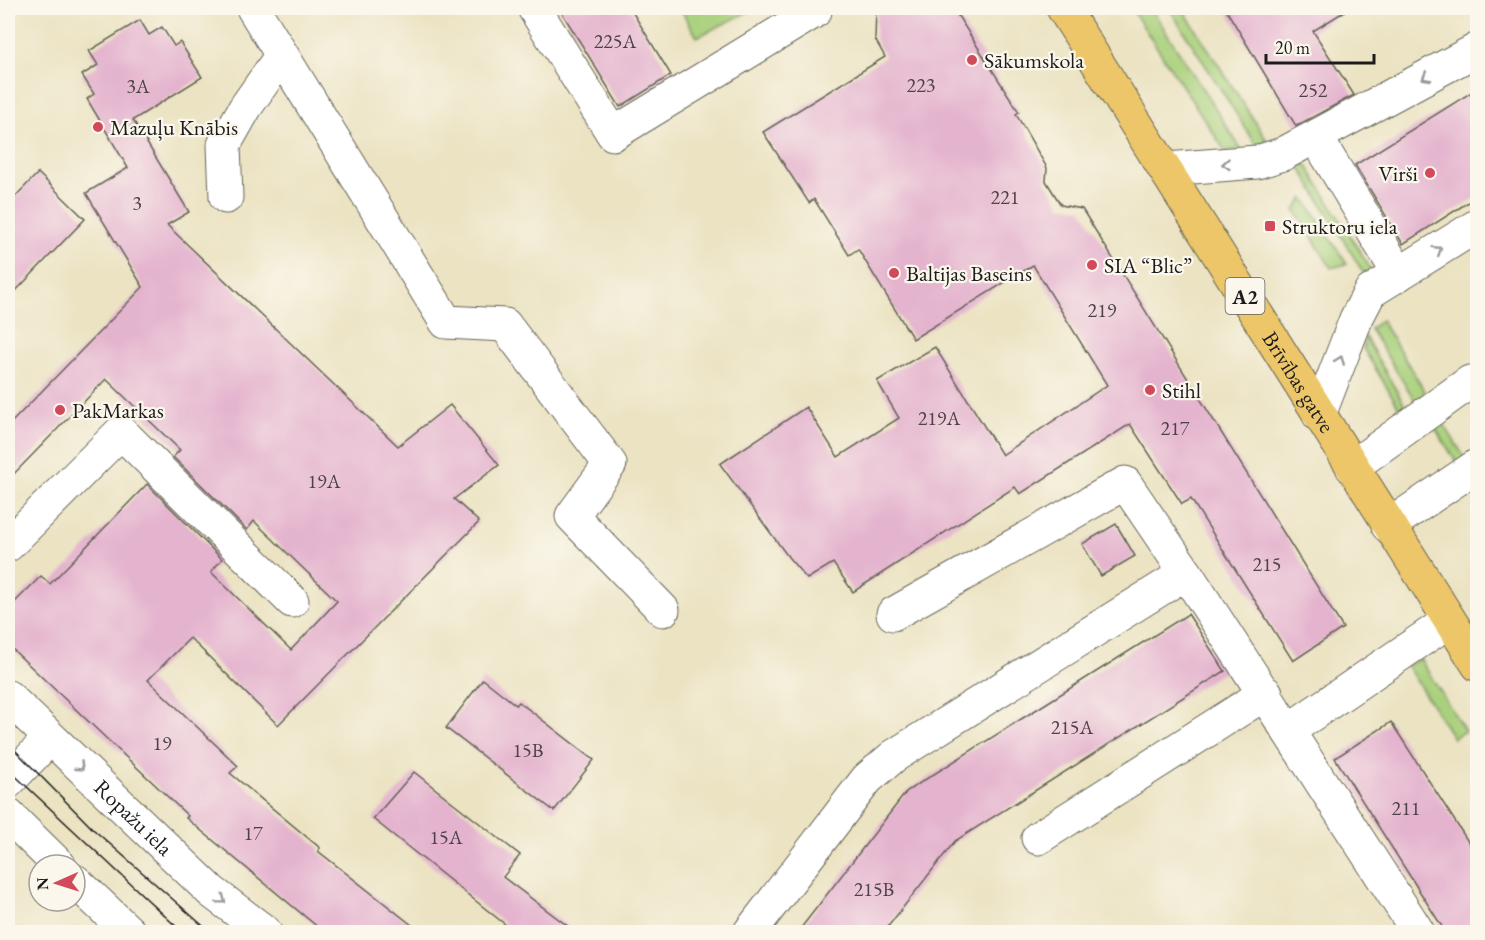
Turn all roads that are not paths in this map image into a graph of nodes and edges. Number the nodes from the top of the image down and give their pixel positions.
1 (253, 8) edge
2 (534, 8) edge
3 (1063, 8) edge
4 (820, 9) edge
5 (1478, 49) edge
6 (282, 55) junction
7 (1316, 137) junction
8 (1167, 169) junction
9 (226, 197) dead end
10 (1478, 225) edge
11 (1399, 274) junction
12 (1470, 382) dead end
13 (1319, 414) junction
14 (1478, 465) edge
15 (1352, 467) junction
16 (1388, 526) junction
17 (8, 545) edge
18 (1186, 573) junction
19 (292, 601) dead end
20 (663, 610) dead end
21 (893, 614) dead end
22 (1449, 621) junction
23 (1478, 665) edge
24 (1266, 693) junction
25 (8, 697) edge
26 (1289, 730) junction
27 (50, 738) junction
28 (8, 782) edge
29 (8, 815) edge
30 (1038, 838) dead end
31 (47, 853) edge
32 (87, 893) edge
33 (129, 933) edge
34 (265, 933) edge
35 (750, 933) edge
36 (1418, 933) edge

1 - 6 street
2 - 4 street
3 - 8 highway, Brīvības gatve / A2
5 -> 7 street
6 - 9 street
6 - 20 street
7 -> 8 street
7 - 11 street
8 - 13 highway, Brīvības gatve / A2
11 -> 10 street
13 -> 11 street
12 - 15 street
13 - 15 highway, Brīvības gatve / A2
14 - 16 street
15 - 16 highway, Brīvības gatve / A2
16 - 22 highway, Brīvības gatve / A2
17 - 19 street
18 - 21 street
18 - 24 street
18 - 35 street
22 - 23 highway, Brīvības gatve / A2
22 - 26 street
24 - 26 street
24 - 30 street
25 - 27 street, Ropažu iela
26 - 36 street
27 - 28 street
27 -> 34 street, Ropažu iela
29 - 31 street
32 - 33 street

